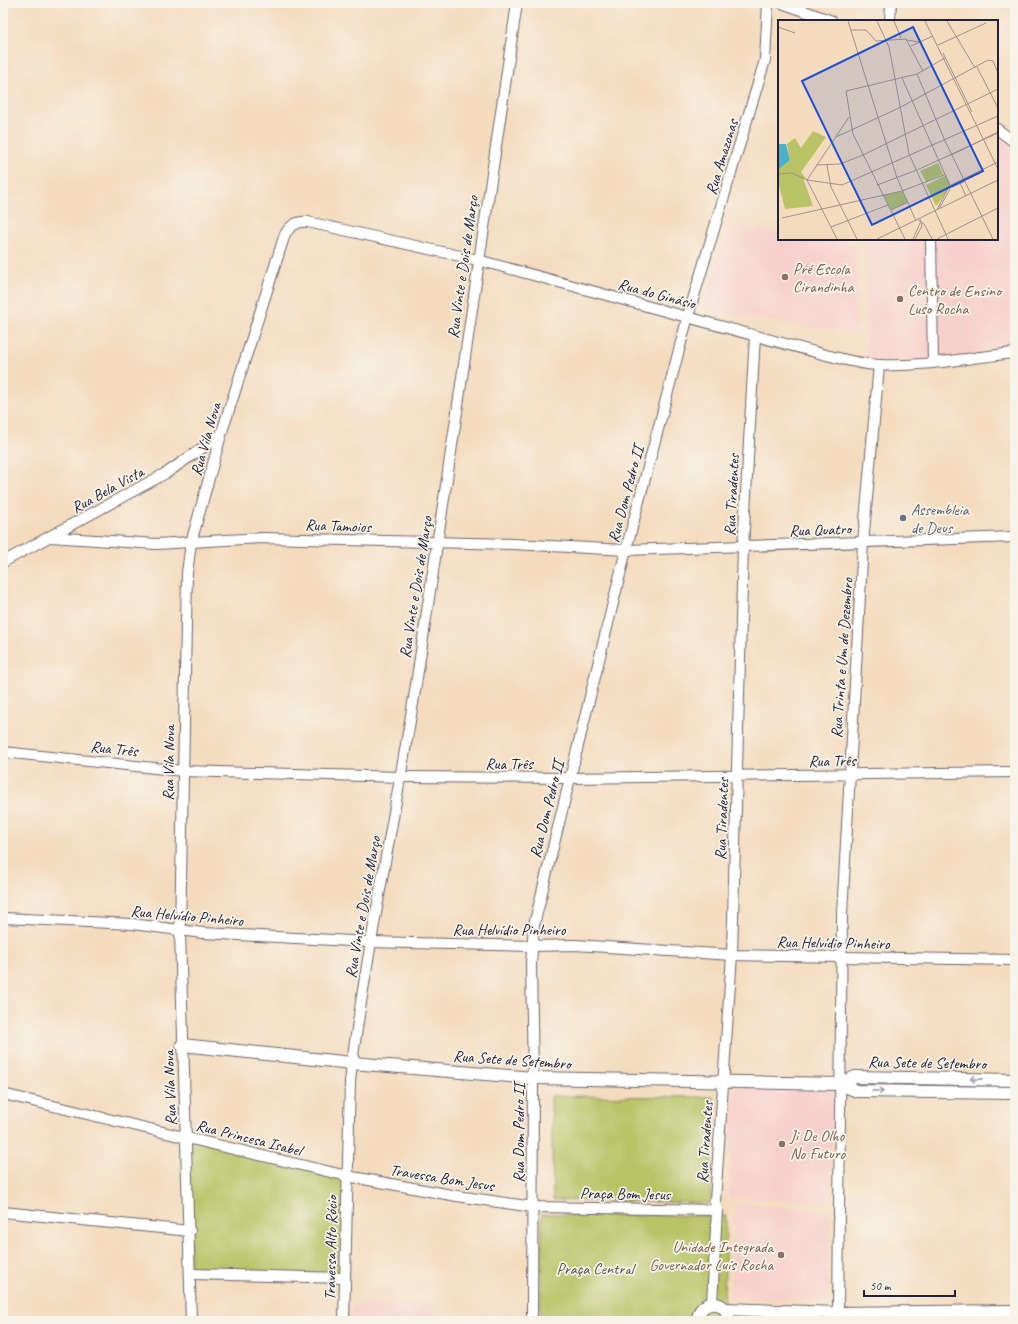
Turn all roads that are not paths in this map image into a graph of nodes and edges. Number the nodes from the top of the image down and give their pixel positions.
1 (517, 3) edge
2 (768, 3) edge
3 (782, 3) edge
4 (891, 3) edge
5 (829, 20) edge
6 (890, 20) edge
7 (998, 130) edge
8 (998, 140) edge
9 (1014, 141) edge
10 (294, 224) joint
11 (931, 240) edge
12 (478, 260) junction
13 (688, 316) junction
14 (755, 336) junction
15 (1015, 353) edge
16 (933, 362) junction
17 (879, 365) junction
18 (221, 435) junction
19 (218, 446) junction
20 (195, 454) junction
21 (50, 537) junction
22 (1015, 537) edge
23 (191, 543) junction
24 (438, 543) junction
25 (863, 543) junction
26 (743, 547) junction
27 (626, 550) junction
28 (3, 562) edge
29 (3, 752) edge
30 (183, 771) junction
31 (1015, 772) edge
32 (738, 776) junction
33 (849, 776) junction
34 (401, 777) junction
35 (570, 778) junction
36 (3, 918) edge
37 (180, 931) junction
38 (370, 942) junction
39 (532, 946) junction
40 (732, 955) junction
41 (840, 957) junction
42 (1015, 960) edge
43 (182, 1045) junction
44 (352, 1063) junction
45 (533, 1078) junction
46 (1015, 1080) edge
47 (723, 1082) junction
48 (840, 1084) junction
49 (1015, 1093) edge
50 (3, 1094) edge
51 (185, 1137) junction
52 (347, 1176) junction
53 (533, 1207) junction
54 (717, 1210) junction
55 (3, 1212) edge
56 (190, 1231) junction
57 (191, 1274) junction
58 (345, 1278) junction
59 (712, 1303) junction
60 (1015, 1311) edge
61 (727, 1315) edge
62 (838, 1317) edge
63 (191, 1321) edge
64 (344, 1321) edge
65 (532, 1321) edge
66 (698, 1321) edge

1 - 12 street, Rua Vinte e Dois de Março
2 - 13 street, Rua Amazonas
3 - 5 street
4 - 6 street
7 - 9 street
8 - 9 street
10 - 12 street, Rua do Ginásio
10 - 18 street, Rua Vila Nova
11 - 16 street
12 - 13 street, Rua do Ginásio
12 - 24 street, Rua Vinte e Dois de Março
13 - 14 street, Rua do Ginásio
13 - 27 street, Rua Dom Pedro II
14 - 17 street, Rua do Ginásio
14 - 26 street, Rua Tiradentes
15 - 16 street, Rua do Ginásio
16 - 17 street, Rua do Ginásio
17 - 25 street, Rua Trinta e Um de Dezembro
18 - 19 street, Rua Vila Nova
18 - 20 street, Rua Bela Vista
19 - 20 street
19 - 23 street, Rua Vila Nova
20 - 21 street, Rua Bela Vista
21 - 23 street, Rua Tamoios
21 - 28 street, Rua Bela Vista
22 - 25 street, Rua Quatro
23 - 24 street, Rua Tamoios
23 - 30 street, Rua Vila Nova
24 - 27 street, Rua Tamoios
24 - 34 street, Rua Vinte e Dois de Março
25 - 26 street, Rua Quatro
25 - 33 street, Rua Trinta e Um de Dezembro
26 - 27 street, Rua Quatro
26 - 32 street, Rua Tiradentes
27 - 35 street, Rua Dom Pedro II
29 - 30 street, Rua Três
30 - 34 street, Rua Três
30 - 37 street, Rua Vila Nova
31 - 33 street, Rua Três
32 - 33 street, Rua Três
32 - 35 street, Rua Três
32 - 40 street, Rua Tiradentes
33 - 41 street, Rua Trinta e Um de Dezembro
34 - 35 street, Rua Três
34 - 38 street, Rua Vinte e Dois de Março
35 - 39 street, Rua Dom Pedro II
36 - 37 street, Rua Helvídio Pinheiro
37 - 38 street, Rua Helvídio Pinheiro
37 - 43 street, Rua Vila Nova
38 - 39 street, Rua Helvídio Pinheiro
38 - 44 street, Rua Vinte e Dois de Março
39 - 40 street, Rua Helvídio Pinheiro
39 - 45 street, Rua Dom Pedro II
40 - 41 street, Rua Helvídio Pinheiro
40 - 47 street, Rua Tiradentes
41 - 42 street, Rua Helvídio Pinheiro
41 - 48 street, Rua Trinta e Um de Dezembro
43 - 44 street, Rua Sete de Setembro
43 - 51 street, Rua Vila Nova
44 - 45 street, Rua Sete de Setembro
44 - 52 street, Rua Vinte e Dois de Março
45 - 47 street, Rua Sete de Setembro
45 - 53 street, Rua Dom Pedro II
46 -> 48 street, Rua Sete de Setembro
47 - 48 street, Rua Sete de Setembro
47 - 54 street, Rua Tiradentes
48 -> 49 street, Rua Sete de Setembro
48 - 62 street, Rua Trinta e Um de Dezembro
50 - 51 street, Rua Princesa Isabel
51 - 52 street, Rua Princesa Isabel
51 - 56 street, Rua Vila Nova
52 - 53 street, Travessa Bom Jesus
52 - 58 street, Travessa Alto Rócio
53 - 54 street, Praça Bom Jesus
53 - 65 street, Rua Dom Pedro II
54 - 59 street, Rua Tiradentes
55 - 56 street
56 - 57 street, Rua Vila Nova
57 - 58 street
57 - 63 street, Rua Vila Nova
58 - 64 street, Travessa Alto Rócio
59 - 61 street
59 - 66 street
60 - 62 street
61 - 62 street

